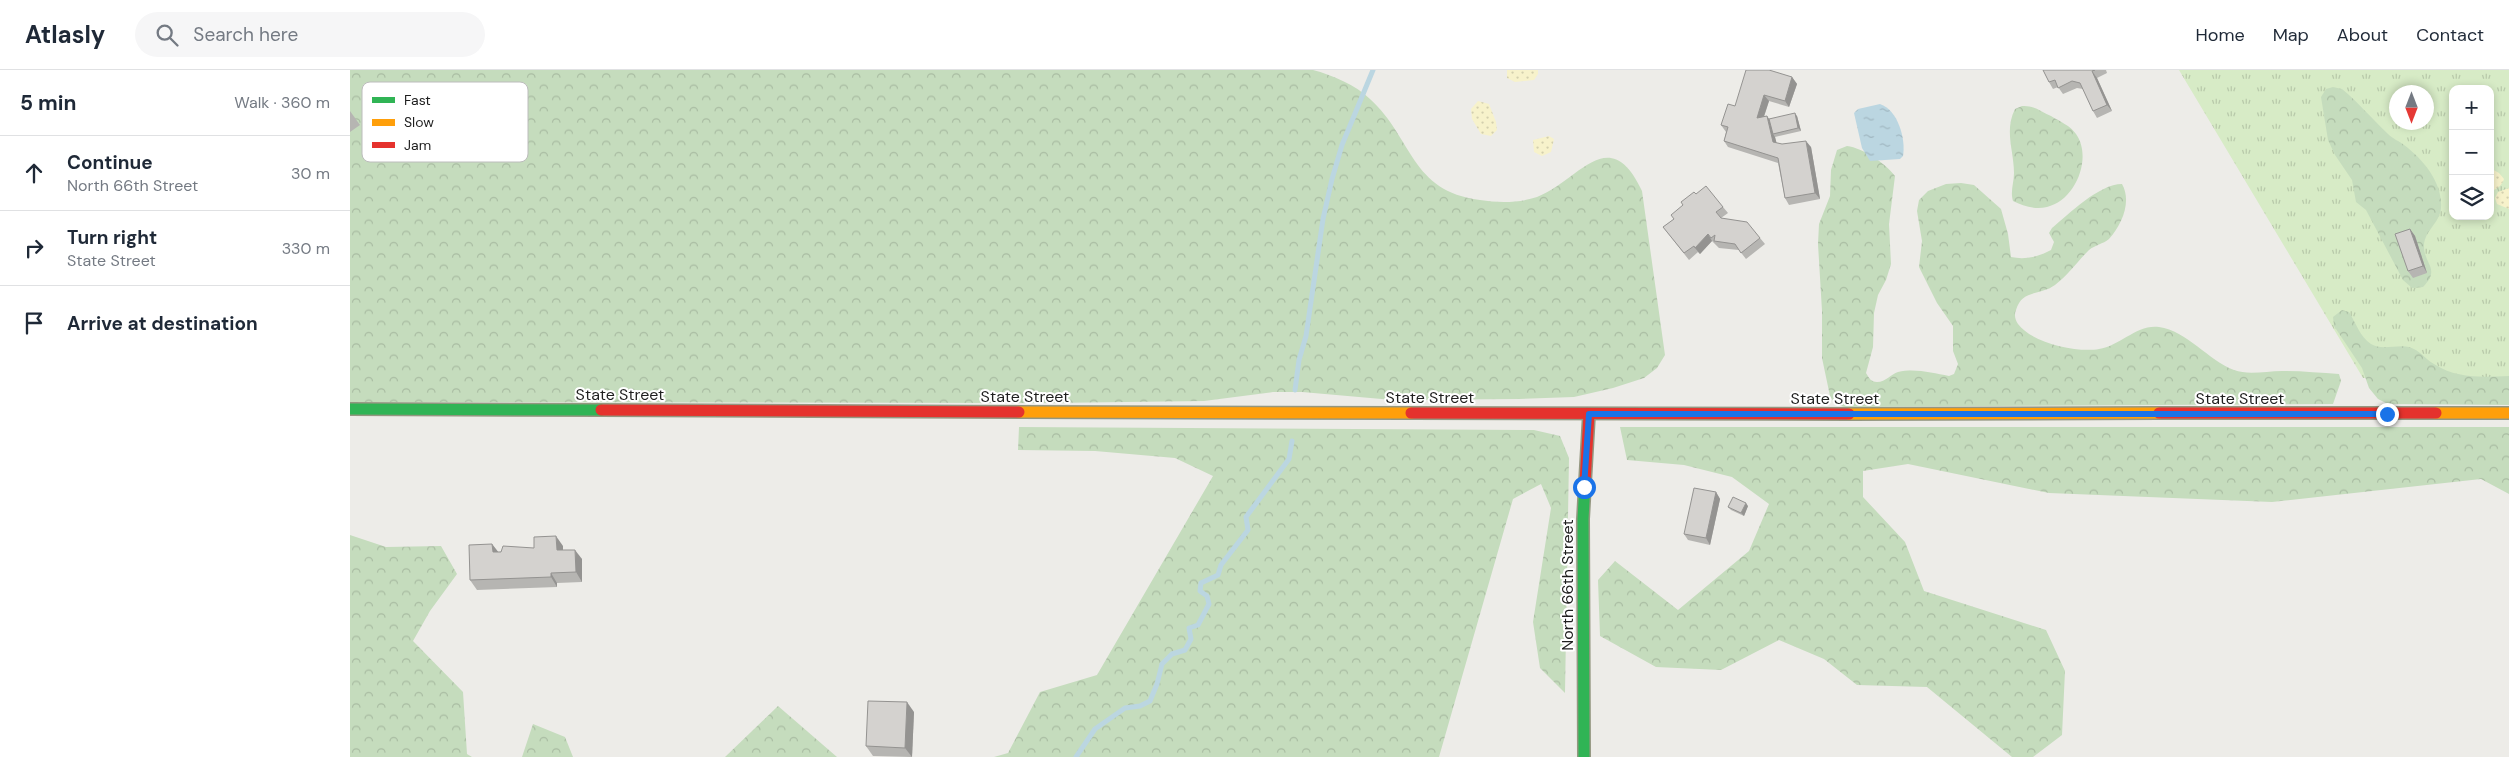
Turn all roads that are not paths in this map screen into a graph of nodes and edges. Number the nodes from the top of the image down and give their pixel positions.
1 (350, 409) edge
2 (2509, 413) edge
3 (1589, 414) junction
4 (1584, 757) edge

1 - 3 street, State Street
2 - 3 street, State Street
3 - 4 street, North 66th Street

